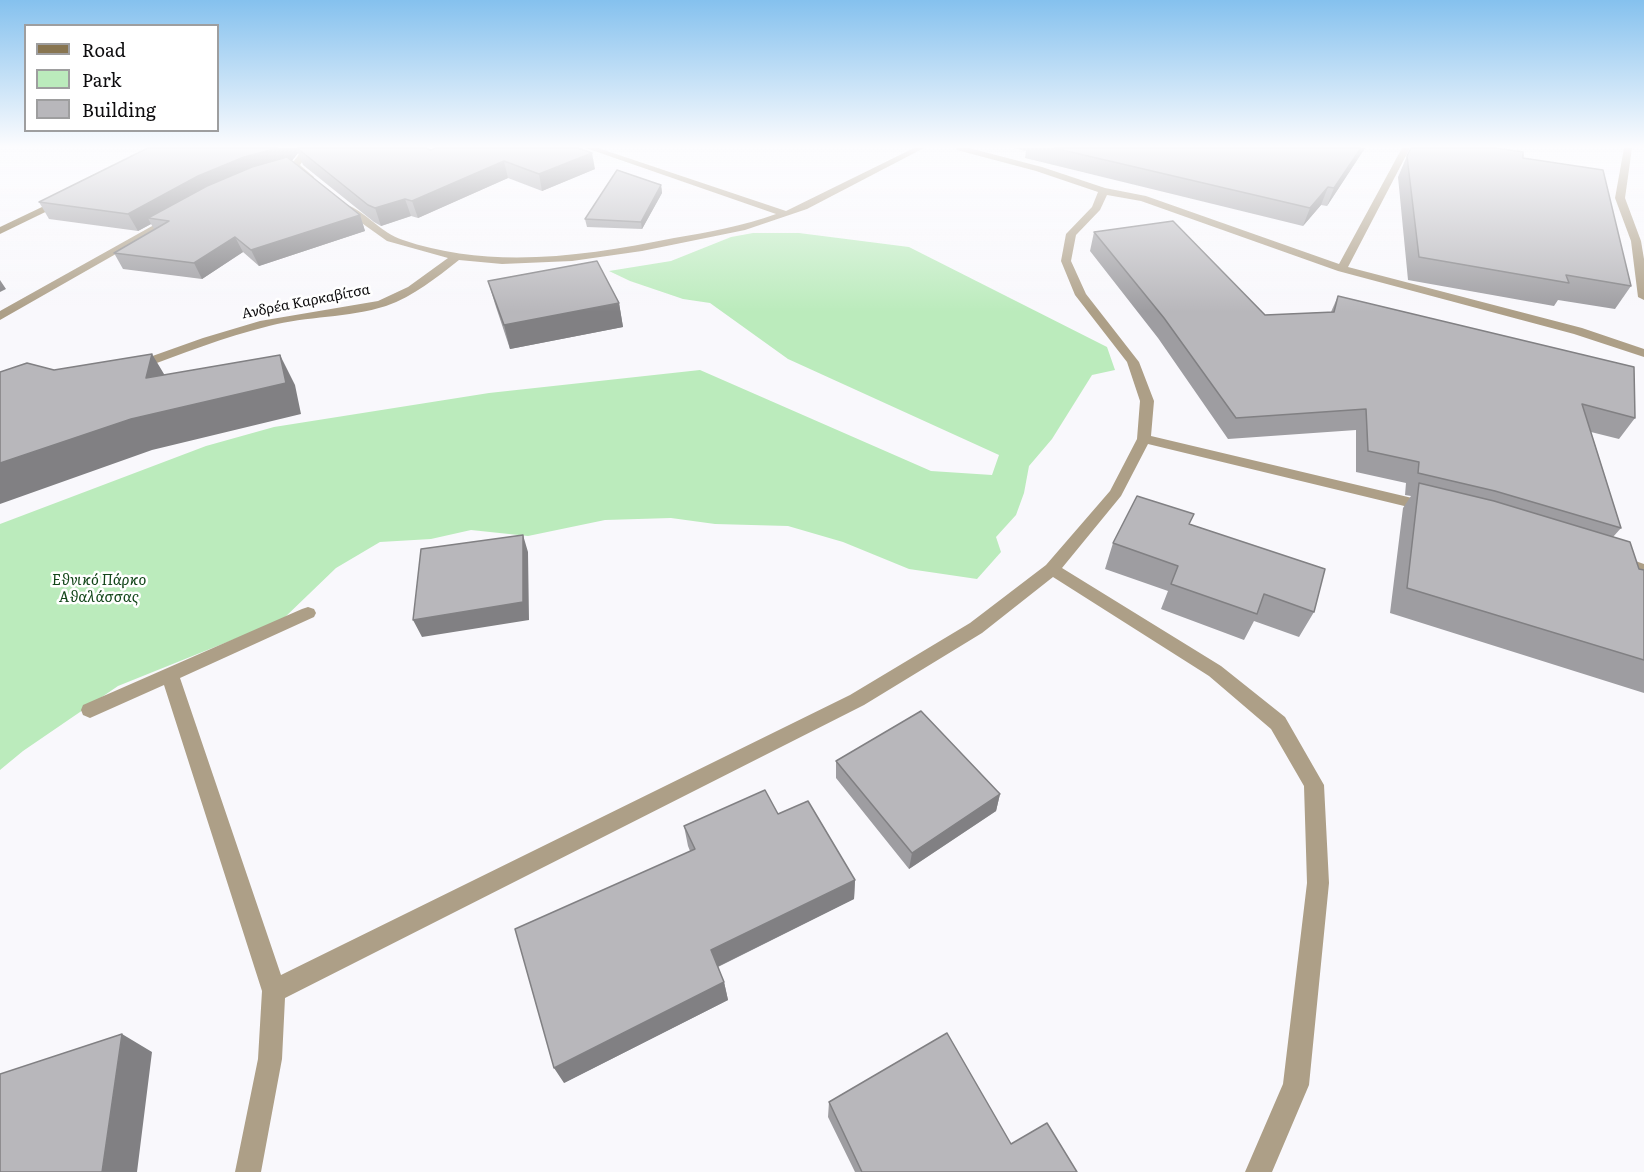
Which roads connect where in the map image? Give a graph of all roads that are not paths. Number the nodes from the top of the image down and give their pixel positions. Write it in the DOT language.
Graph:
graph roads {
  1 [pos="59,203"];
  2 [pos="340,203"];
  3 [pos="752,203"];
  4 [pos="809,203"];
  5 [pos="1099,203"];
  6 [pos="1156,203"];
  7 [pos="1377,203"];
  8 [pos="1622,203"];
  9 [pos="180,214"];
  10 [pos="786,214"];
  11 [pos="0,231"];
  12 [pos="1640,241"];
  13 [pos="456,257"];
  14 [pos="1342,269"];
  15 [pos="1644,297"];
  16 [pos="0,316"];
  17 [pos="1644,353"];
  18 [pos="120,372"];
  19 [pos="1143,439"];
  20 [pos="1448,512"];
  21 [pos="1605,557"];
  22 [pos="1052,569"];
  23 [pos="1644,570"];
  24 [pos="308,613"];
  25 [pos="170,675"];
  26 [pos="90,710"];
  27 [pos="274,991"];
  28 [pos="248,1172"];
  29 [pos="1258,1172"];
  1 -- 11 [label="main road"];
  2 -- 13 [label="street"];
  3 -- 10 [label="street"];
  4 -- 10 [label="street"];
  5 -- 19 [label="street"];
  6 -- 14 [label="street"];
  7 -- 14 [label="street"];
  8 -- 12 [label="street"];
  9 -- 16 [label="street"];
  10 -- 13 [label="street"];
  12 -- 15 [label="street"];
  13 -- 18 [label="street, Ανδρέα Καρκαβίτσα"];
  14 -- 17 [label="street"];
  19 -- 20 [label="street"];
  19 -- 22 [label="street"];
  21 -- 23 [label="street"];
  22 -- 27 [label="street"];
  22 -- 29 [label="street"];
  24 -- 25 [label="street"];
  25 -- 26 [label="street"];
  25 -- 27 [label="street"];
  27 -- 28 [label="street"];
}
